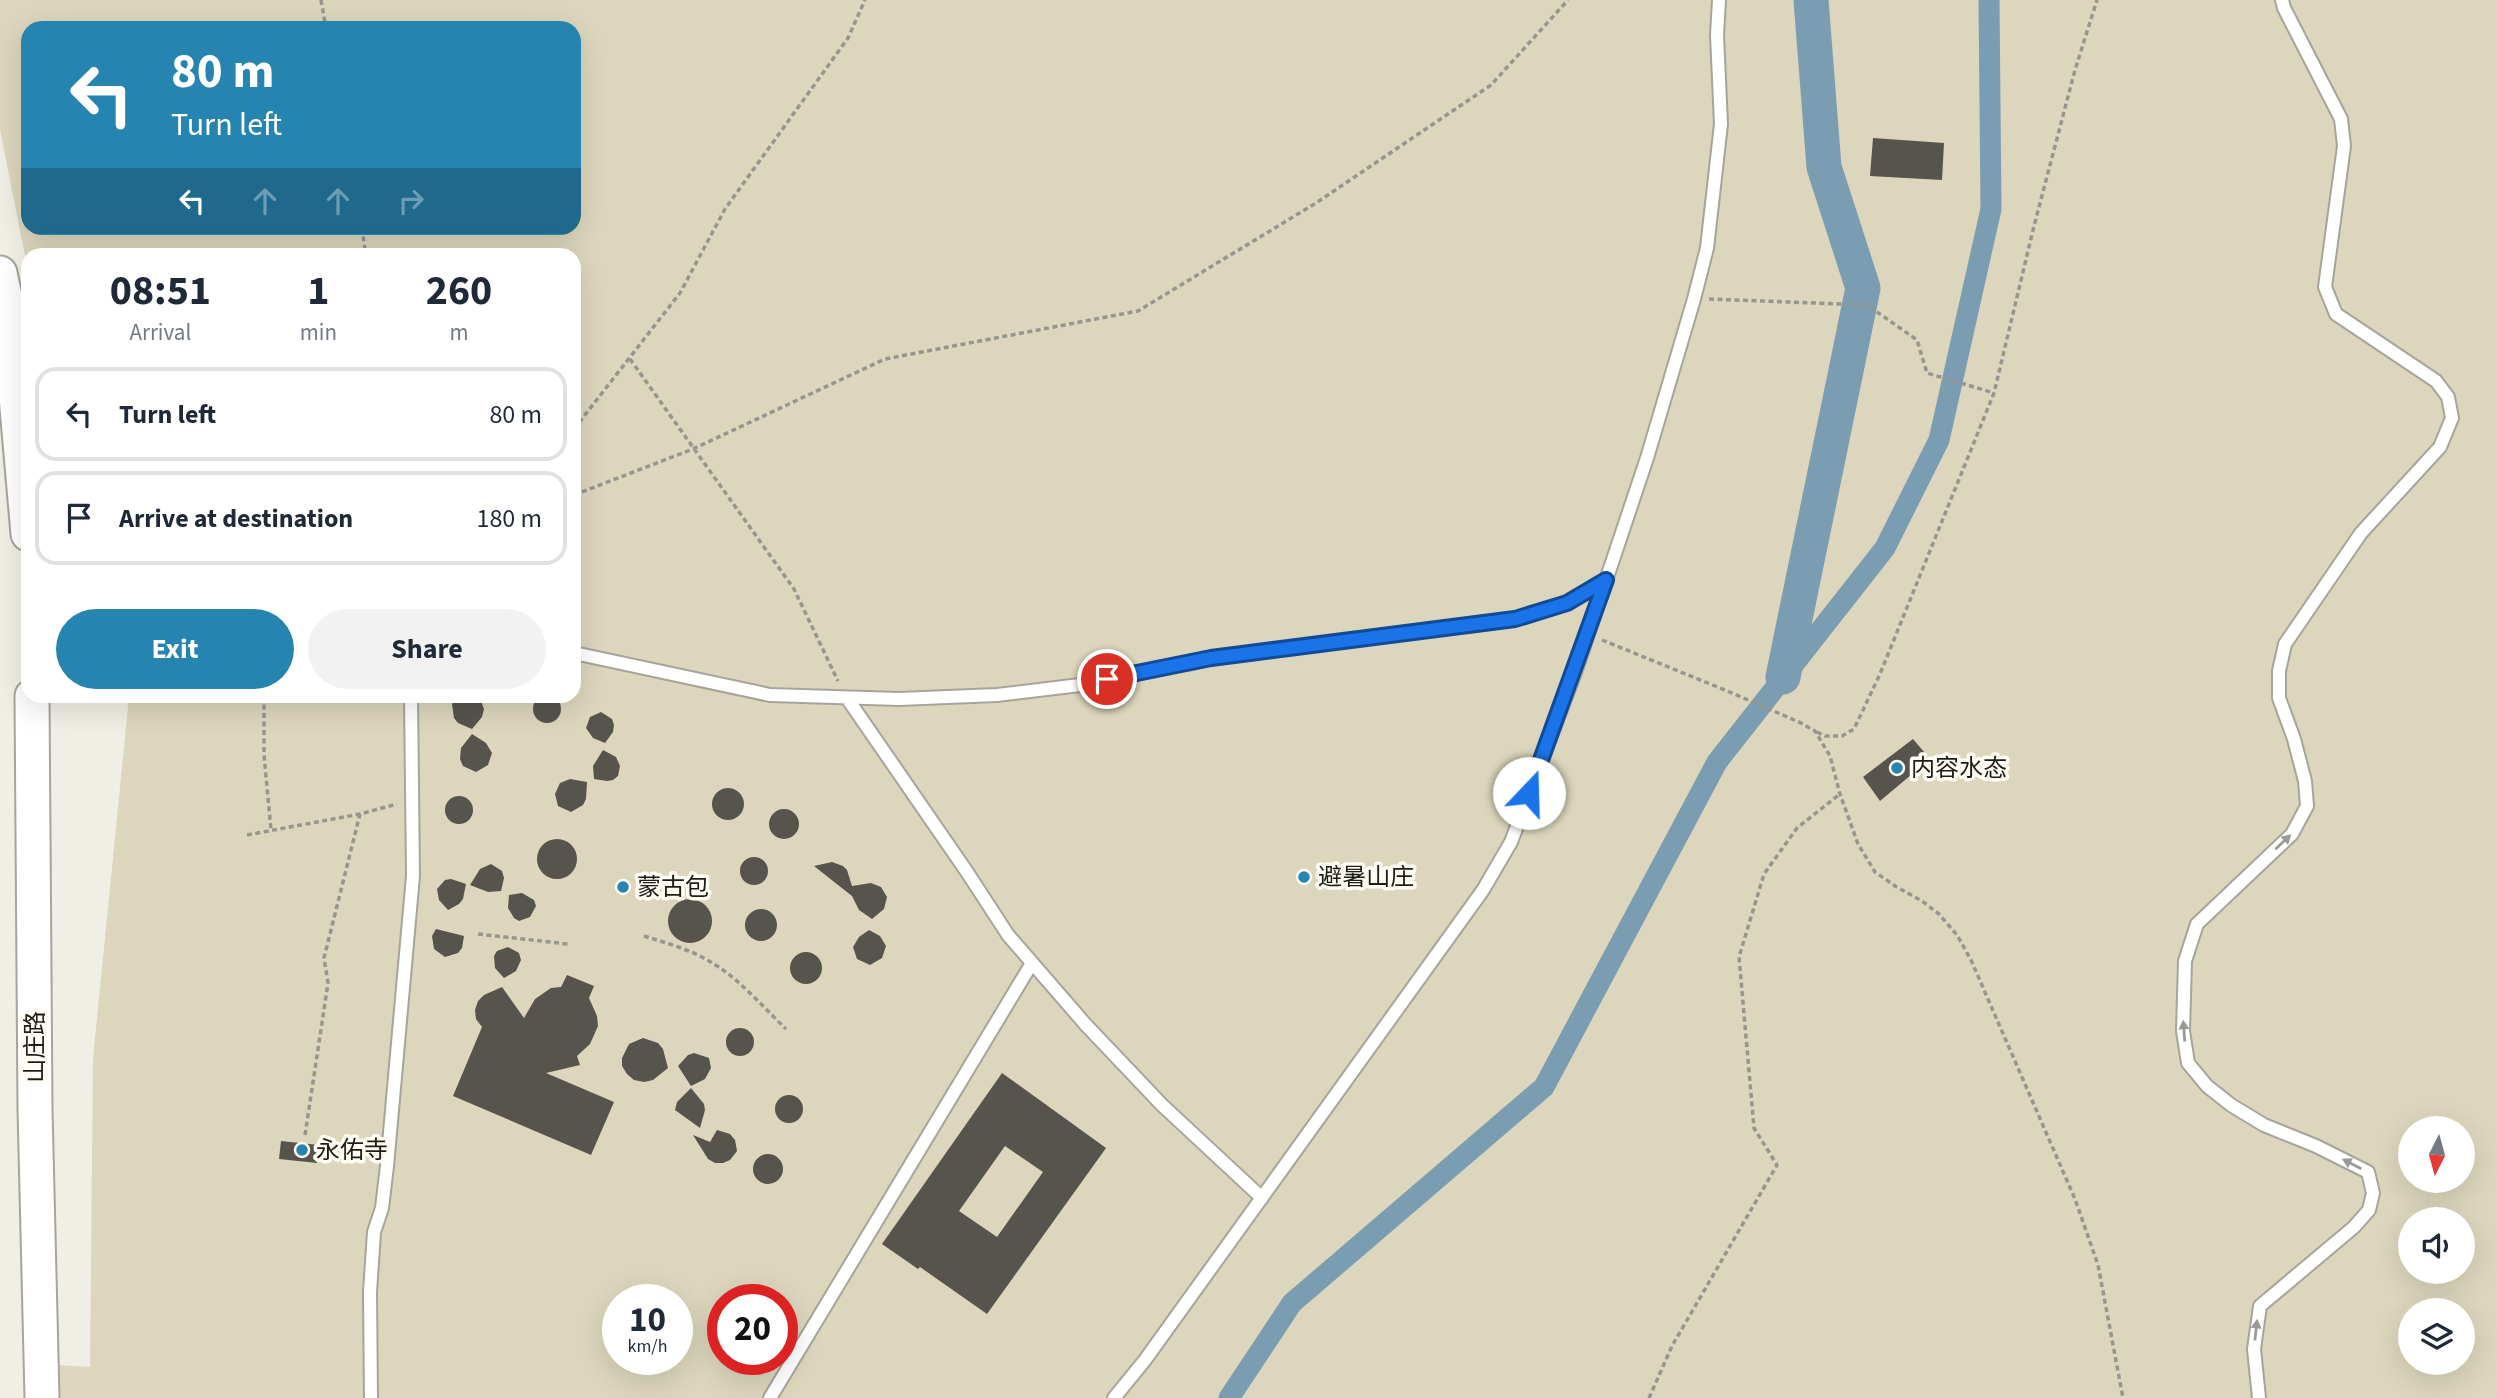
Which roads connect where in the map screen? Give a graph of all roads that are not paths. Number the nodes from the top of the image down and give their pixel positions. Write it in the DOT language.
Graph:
graph roads {
  1 [pos="1719,0"];
  2 [pos="2282,0"];
  3 [pos="0,273"];
  4 [pos="21,454"];
  5 [pos="1606,580"];
  6 [pos="581,654"];
  7 [pos="847,698"];
  8 [pos="33,703"];
  9 [pos="411,703"];
  10 [pos="1032,963"];
  11 [pos="1262,1198"];
  12 [pos="42,1398"];
  13 [pos="371,1398"];
  14 [pos="770,1398"];
  15 [pos="1114,1398"];
  16 [pos="2259,1398"];
  1 -- 5 [label="lane"];
  16 -- 2 [label="lane, one-way"];
  3 -- 4 [label="main road"];
  5 -- 7 [label="lane"];
  5 -- 11 [label="lane"];
  6 -- 7 [label="lane"];
  7 -- 10 [label="lane"];
  8 -- 12 [label="main road, 山庄路"];
  9 -- 13 [label="lane"];
  10 -- 11 [label="lane"];
  10 -- 14 [label="lane"];
  11 -- 15 [label="lane"];
}
